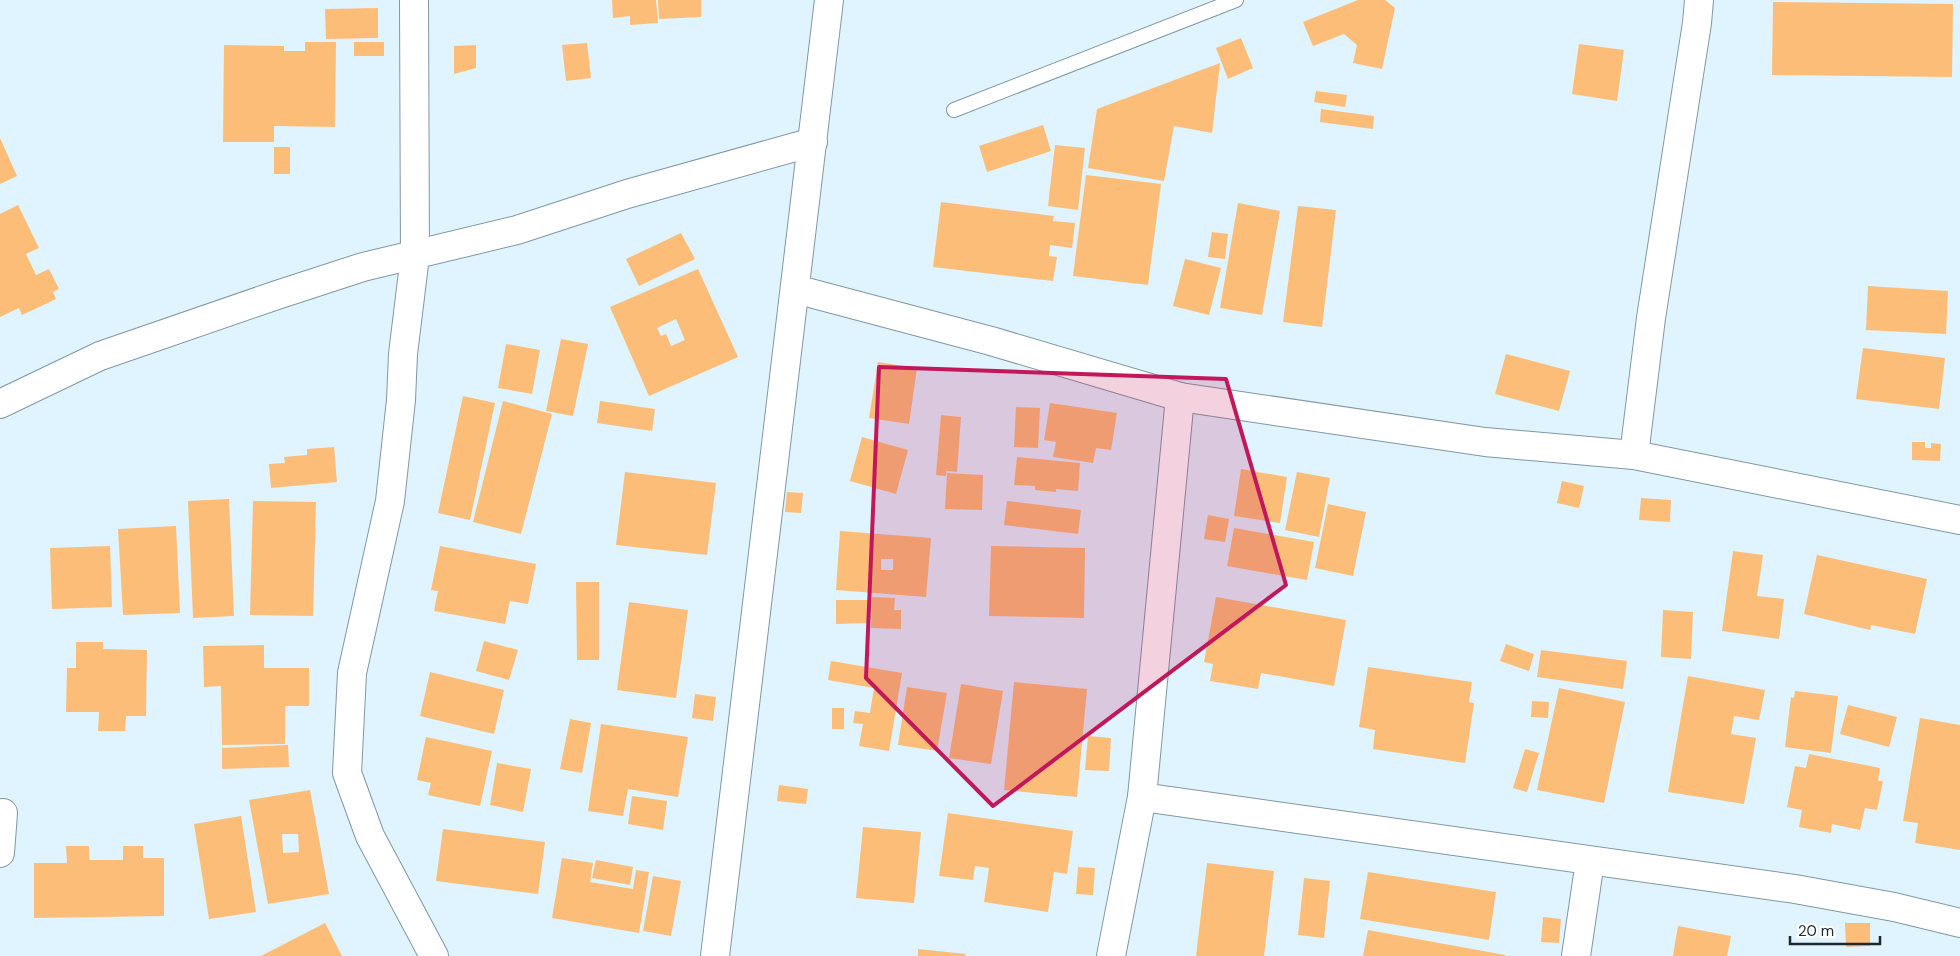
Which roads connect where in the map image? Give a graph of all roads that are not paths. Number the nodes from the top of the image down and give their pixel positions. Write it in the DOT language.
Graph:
graph roads {
  1 [pos="414,0"];
  2 [pos="829,0"];
  3 [pos="1236,0"];
  4 [pos="1699,0"];
  5 [pos="954,110"];
  6 [pos="813,142"];
  7 [pos="414,256"];
  8 [pos="795,289"];
  9 [pos="1180,397"];
  10 [pos="0,404"];
  11 [pos="1634,455"];
  12 [pos="1960,520"];
  13 [pos="1142,796"];
  14 [pos="4,813"];
  15 [pos="0,853"];
  16 [pos="1590,861"];
  17 [pos="1960,923"];
  18 [pos="434,956"];
  19 [pos="715,956"];
  20 [pos="1110,956"];
  21 [pos="1576,956"];
  1 -- 7 [label="street"];
  2 -- 6 [label="street"];
  3 -- 5 [label="lane"];
  4 -- 11 [label="street"];
  6 -- 7 [label="street"];
  6 -- 8 [label="street"];
  7 -- 10 [label="street"];
  7 -- 18 [label="street"];
  8 -- 9 [label="street"];
  8 -- 19 [label="street"];
  9 -- 11 [label="street"];
  9 -- 13 [label="street"];
  11 -- 12 [label="street"];
  13 -- 16 [label="street"];
  13 -- 20 [label="street"];
  14 -- 15 [label="street"];
  16 -- 17 [label="street"];
  16 -- 21 [label="street"];
}
